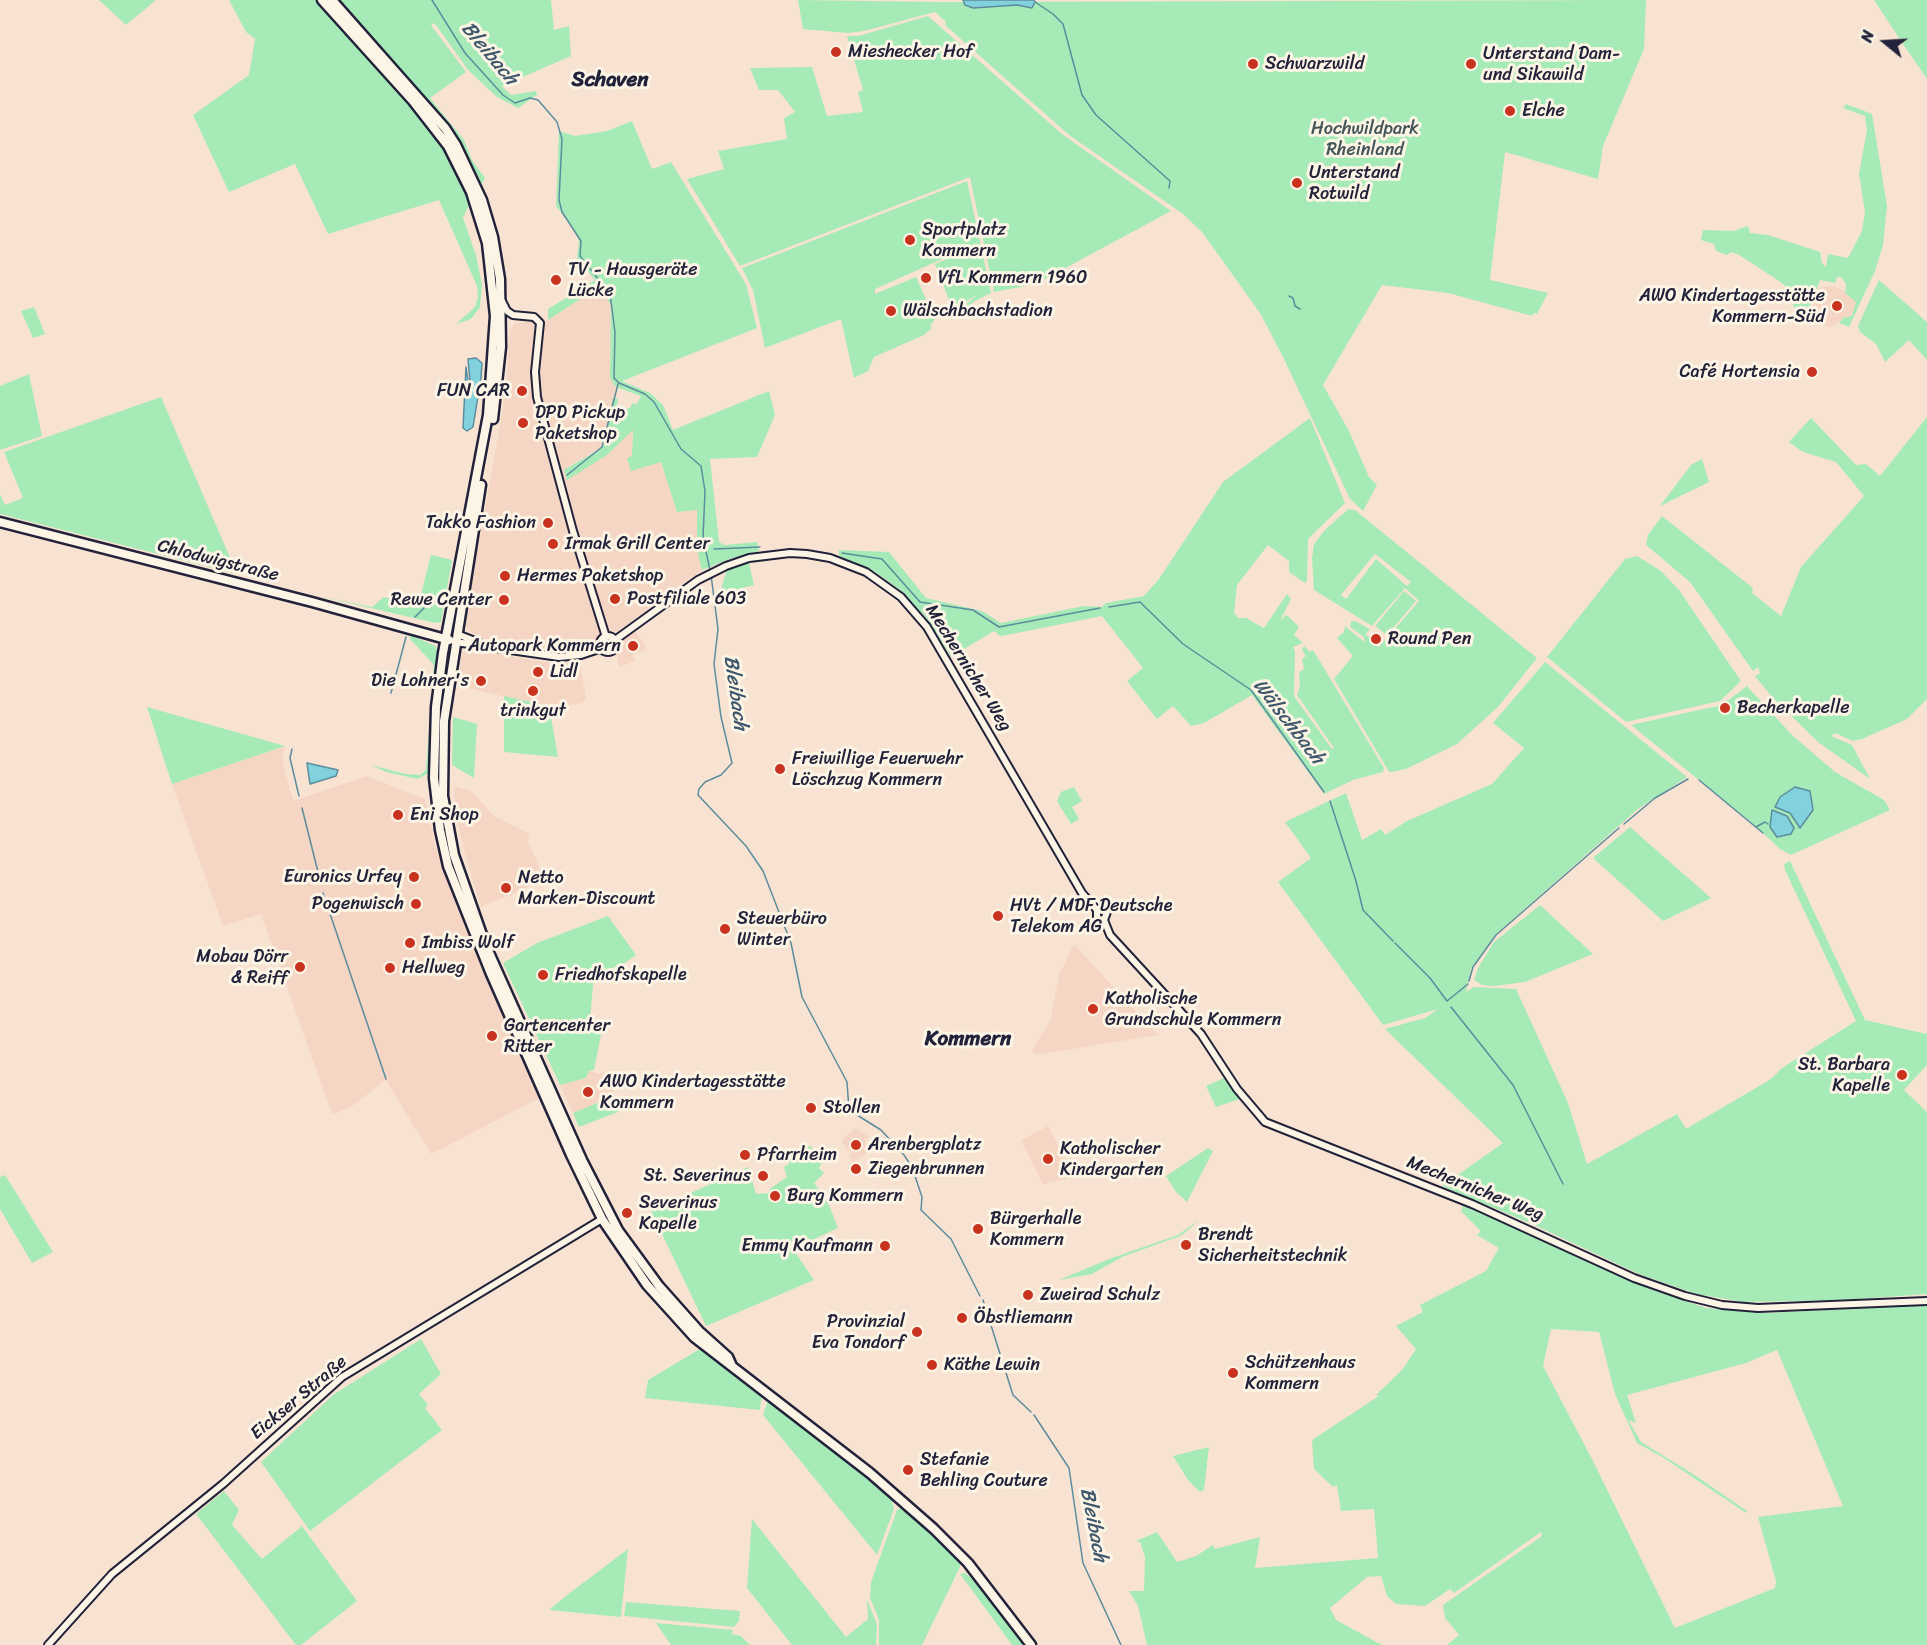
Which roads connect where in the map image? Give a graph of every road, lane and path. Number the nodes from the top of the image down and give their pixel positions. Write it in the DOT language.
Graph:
graph roads {
  1 [pos="322,0"];
  2 [pos="332,0"];
  3 [pos="501,299"];
  4 [pos="0,522"];
  5 [pos="428,634"];
  6 [pos="451,637"];
  7 [pos="606,637"];
  8 [pos="615,640"];
  9 [pos="602,648"];
  10 [pos="443,653"];
  11 [pos="602,1219"];
  12 [pos="1927,1301"];
  13 [pos="733,1366"];
  14 [pos="48,1645"];
  15 [pos="1031,1645"];
  1 -- 6 [label="main road"];
  2 -- 3 [label="main road"];
  3 -- 6 [label="main road"];
  3 -- 7 [label="street"];
  4 -- 5 [label="main road, Chlodwigstraße"];
  5 -- 6 [label="main road, Chlodwigstraße"];
  5 -- 10 [label="main road"];
  6 -- 9 [label="street"];
  6 -- 10 [label="main road"];
  6 -- 13 [label="main road"];
  7 -- 8 [label="street"];
  7 -- 9 [label="street"];
  8 -- 9 [label="street"];
  8 -- 12 [label="street, Mechernicher Weg"];
  10 -- 11 [label="main road"];
  11 -- 13 [label="main road"];
  11 -- 14 [label="street, Eickser Straße"];
  13 -- 15 [label="main road"];
}
